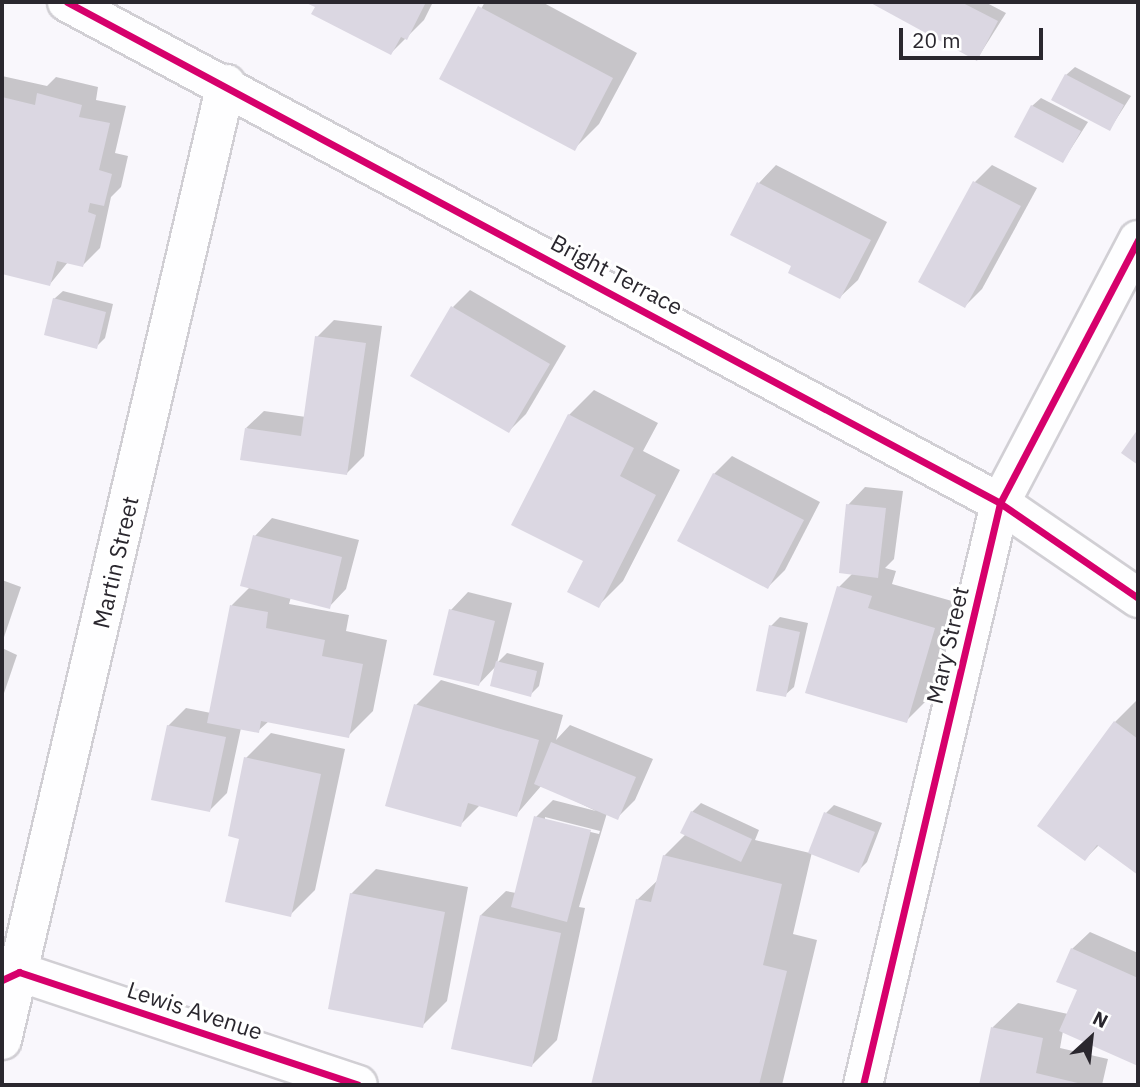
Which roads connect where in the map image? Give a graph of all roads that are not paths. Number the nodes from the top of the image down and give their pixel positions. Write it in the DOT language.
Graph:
graph roads {
  1 [pos="67,2"];
  2 [pos="226,84"];
  3 [pos="1138,240"];
  4 [pos="1000,503"];
  5 [pos="1138,598"];
  6 [pos="19,972"];
  7 [pos="2,1040"];
  8 [pos="358,1085"];
  9 [pos="863,1085"];
  1 -- 2 [label="street, Bright Terrace"];
  2 -- 4 [label="street, Bright Terrace"];
  2 -- 6 [label="street, Martin Street"];
  3 -- 4 [label="street, Mary Street"];
  4 -- 5 [label="street, Bright Terrace"];
  4 -- 9 [label="street, Mary Street"];
  6 -- 7 [label="street, Martin Street"];
  6 -- 8 [label="street, Lewis Avenue"];
}
